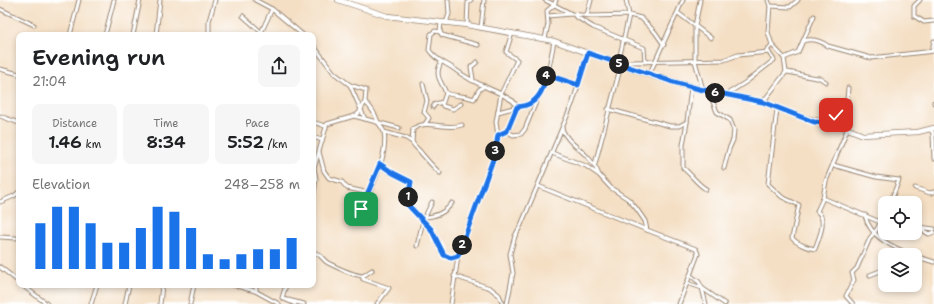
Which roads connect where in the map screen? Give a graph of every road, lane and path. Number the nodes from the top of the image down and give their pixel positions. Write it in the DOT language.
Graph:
graph roads {
  1 [pos="79,0"];
  2 [pos="114,0"];
  3 [pos="140,0"];
  4 [pos="160,0"];
  5 [pos="215,0"];
  6 [pos="255,0"];
  7 [pos="338,0"];
  8 [pos="448,0"];
  9 [pos="469,0"];
  10 [pos="484,0"];
  11 [pos="545,0"];
  12 [pos="556,0"];
  13 [pos="591,0"];
  14 [pos="626,0"];
  15 [pos="684,0"];
  16 [pos="700,0"];
  17 [pos="768,0"];
  18 [pos="798,0"];
  19 [pos="920,0"];
  20 [pos="346,2"];
  21 [pos="550,3"];
  22 [pos="554,5"];
  23 [pos="770,6"];
  24 [pos="0,9"];
  25 [pos="272,9"];
  26 [pos="547,11"];
  27 [pos="678,13"];
  28 [pos="571,14"];
  29 [pos="587,15"];
  30 [pos="629,15"];
  31 [pos="243,16"];
  32 [pos="548,16"];
  33 [pos="814,16"];
  34 [pos="934,20"];
  35 [pos="443,22"];
  36 [pos="34,25"];
  37 [pos="467,25"];
  38 [pos="695,26"];
  39 [pos="481,28"];
  40 [pos="71,32"];
  41 [pos="106,32"];
  42 [pos="134,32"];
  43 [pos="156,32"];
  44 [pos="209,32"];
  45 [pos="260,32"];
  46 [pos="261,32"];
  47 [pos="299,32"];
  48 [pos="440,32"];
  49 [pos="512,33"];
  50 [pos="711,38"];
  51 [pos="545,39"];
  52 [pos="625,39"];
  53 [pos="554,41"];
  54 [pos="803,41"];
  55 [pos="934,41"];
  56 [pos="478,44"];
  57 [pos="664,44"];
  58 [pos="772,45"];
  59 [pos="316,49"];
  60 [pos="933,51"];
  61 [pos="769,52"];
  62 [pos="588,53"];
  63 [pos="784,58"];
  64 [pos="695,61"];
  65 [pos="441,62"];
  66 [pos="477,62"];
  67 [pos="645,62"];
  68 [pos="655,62"];
  69 [pos="620,64"];
  70 [pos="0,69"];
  71 [pos="786,72"];
  72 [pos="16,73"];
  73 [pos="547,75"];
  74 [pos="649,75"];
  75 [pos="471,80"];
  76 [pos="826,82"];
  77 [pos="423,84"];
  78 [pos="350,85"];
  79 [pos="578,85"];
  80 [pos="484,86"];
  81 [pos="691,87"];
  82 [pos="848,88"];
  83 [pos="703,90"];
  84 [pos="709,92"];
  85 [pos="446,93"];
  86 [pos="501,94"];
  87 [pos="725,95"];
  88 [pos="536,100"];
  89 [pos="365,102"];
  90 [pos="763,102"];
  91 [pos="442,103"];
  92 [pos="461,104"];
  93 [pos="526,106"];
  94 [pos="433,107"];
  95 [pos="517,107"];
  96 [pos="777,108"];
  97 [pos="608,109"];
  98 [pos="360,110"];
  99 [pos="497,112"];
  100 [pos="354,116"];
  101 [pos="530,116"];
  102 [pos="0,117"];
  103 [pos="365,119"];
  104 [pos="16,122"];
  105 [pos="687,122"];
  106 [pos="316,123"];
  107 [pos="378,123"];
  108 [pos="831,123"];
  109 [pos="425,124"];
  110 [pos="462,125"];
  111 [pos="325,126"];
  112 [pos="381,127"];
  113 [pos="933,127"];
  114 [pos="399,128"];
  115 [pos="562,129"];
  116 [pos="847,130"];
  117 [pos="507,131"];
  118 [pos="384,132"];
  119 [pos="390,133"];
  120 [pos="498,135"];
  121 [pos="316,138"];
  122 [pos="322,140"];
  123 [pos="412,142"];
  124 [pos="319,152"];
  125 [pos="316,153"];
  126 [pos="552,153"];
  127 [pos="934,159"];
  128 [pos="316,162"];
  129 [pos="380,164"];
  130 [pos="595,164"];
  131 [pos="833,165"];
  132 [pos="724,168"];
  133 [pos="440,173"];
  134 [pos="599,175"];
  135 [pos="538,186"];
  136 [pos="916,188"];
  137 [pos="706,189"];
  138 [pos="934,192"];
  139 [pos="369,193"];
  140 [pos="16,194"];
  141 [pos="893,196"];
  142 [pos="823,198"];
  143 [pos="0,202"];
  144 [pos="432,202"];
  145 [pos="452,203"];
  146 [pos="864,215"];
  147 [pos="424,220"];
  148 [pos="353,221"];
  149 [pos="878,221"];
  150 [pos="878,226"];
  151 [pos="922,226"];
  152 [pos="922,229"];
  153 [pos="647,230"];
  154 [pos="934,231"];
  155 [pos="874,233"];
  156 [pos="0,237"];
  157 [pos="16,238"];
  158 [pos="417,246"];
  159 [pos="897,248"];
  160 [pos="316,253"];
  161 [pos="458,256"];
  162 [pos="922,258"];
  163 [pos="934,262"];
  164 [pos="0,267"];
  165 [pos="372,270"];
  166 [pos="878,271"];
  167 [pos="690,275"];
  168 [pos="870,275"];
  169 [pos="454,276"];
  170 [pos="363,279"];
  171 [pos="16,280"];
  172 [pos="687,283"];
  173 [pos="26,288"];
  174 [pos="96,288"];
  175 [pos="128,288"];
  176 [pos="162,288"];
  177 [pos="193,288"];
  178 [pos="243,288"];
  179 [pos="256,288"];
  180 [pos="285,288"];
  181 [pos="702,288"];
  182 [pos="256,292"];
  183 [pos="282,298"];
  184 [pos="286,300"];
  185 [pos="501,303"];
  186 [pos="47,304"];
  187 [pos="91,304"];
  188 [pos="125,304"];
  189 [pos="160,304"];
  190 [pos="190,304"];
  191 [pos="279,304"];
  192 [pos="295,304"];
  193 [pos="304,304"];
  194 [pos="377,304"];
  195 [pos="451,304"];
  196 [pos="507,304"];
  197 [pos="678,304"];
  198 [pos="706,304"];
  199 [pos="725,304"];
  200 [pos="853,304"];
  1 -- 40 [label="street"];
  2 -- 41 [label="street"];
  3 -- 42 [label="street"];
  4 -- 43 [label="street"];
  5 -- 44 [label="street"];
  6 -- 25 [label="street"];
  7 -- 20 [label="street"];
  8 -- 35 [label="street"];
  9 -- 37 [label="street"];
  10 -- 39 [label="street"];
  11 -- 21 [label="street"];
  12 -- 22 [label="street"];
  13 -- 29 [label="street"];
  14 -- 30 [label="street"];
  15 -- 27 [label="street"];
  16 -- 38 [label="street"];
  17 -- 23 [label="street"];
  18 -- 23 [label="street"];
  19 -- 34 [label="street"];
  20 -- 35 [label="street"];
  21 -- 22 [label="street"];
  21 -- 26 [label="street"];
  22 -- 26 [label="street"];
  22 -- 28 [label="street"];
  23 -- 58 [label="street"];
  24 -- 36 [label="street"];
  25 -- 46 [label="street"];
  25 -- 47 [label="street"];
  26 -- 32 [label="street"];
  27 -- 38 [label="street"];
  27 -- 57 [label="street"];
  28 -- 29 [label="street"];
  28 -- 32 [label="street"];
  28 -- 52 [label="street"];
  29 -- 30 [label="street"];
  30 -- 52 [label="street"];
  30 -- 57 [label="street"];
  31 -- 45 [label="street"];
  32 -- 51 [label="street"];
  33 -- 54 [label="street"];
  35 -- 37 [label="street"];
  35 -- 48 [label="street"];
  37 -- 39 [label="street"];
  38 -- 50 [label="street"];
  38 -- 64 [label="street"];
  39 -- 49 [label="street"];
  48 -- 56 [label="street"];
  48 -- 65 [label="street"];
  49 -- 51 [label="street"];
  49 -- 86 [label="street"];
  51 -- 53 [label="street"];
  52 -- 67 [label="street"];
  52 -- 69 [label="street"];
  53 -- 62 [label="street"];
  53 -- 73 [label="street"];
  54 -- 60 [label="street"];
  54 -- 63 [label="street"];
  55 -- 60 [label="street"];
  57 -- 68 [label="street"];
  58 -- 61 [label="street"];
  58 -- 63 [label="street"];
  59 -- 78 [label="street"];
  61 -- 64 [label="street"];
  61 -- 87 [label="street"];
  62 -- 69 [label="street"];
  62 -- 79 [label="street"];
  63 -- 71 [label="street"];
  64 -- 68 [label="street"];
  64 -- 83 [label="street"];
  65 -- 75 [label="street"];
  65 -- 85 [label="street"];
  66 -- 75 [label="street"];
  67 -- 68 [label="street"];
  67 -- 69 [label="street"];
  68 -- 74 [label="street"];
  69 -- 74 [label="street"];
  69 -- 97 [label="street"];
  70 -- 72 [label="street"];
  71 -- 76 [label="street"];
  71 -- 90 [label="street"];
  73 -- 79 [label="street"];
  73 -- 88 [label="street"];
  74 -- 81 [label="street"];
  75 -- 80 [label="street"];
  77 -- 109 [label="street"];
  78 -- 89 [label="street"];
  78 -- 98 [label="street"];
  79 -- 115 [label="street"];
  80 -- 85 [label="street"];
  80 -- 86 [label="street"];
  81 -- 83 [label="street"];
  81 -- 105 [label="street"];
  82 -- 108 [label="street"];
  83 -- 84 [label="street"];
  84 -- 87 [label="street"];
  84 -- 132 [label="street"];
  85 -- 91 [label="street"];
  86 -- 95 [label="street"];
  86 -- 99 [label="street"];
  87 -- 90 [label="street"];
  88 -- 93 [label="street"];
  88 -- 101 [label="street"];
  89 -- 98 [label="street"];
  89 -- 107 [label="street"];
  90 -- 96 [label="street"];
  91 -- 92 [label="street"];
  91 -- 94 [label="street"];
  93 -- 95 [label="street"];
  93 -- 101 [label="street"];
  95 -- 99 [label="street"];
  95 -- 117 [label="street"];
  96 -- 108 [label="street"];
  96 -- 142 [label="street"];
  97 -- 105 [label="street"];
  97 -- 130 [label="street"];
  98 -- 100 [label="street"];
  98 -- 103 [label="street"];
  99 -- 120 [label="street"];
  100 -- 103 [label="street"];
  100 -- 111 [label="street"];
  101 -- 117 [label="street"];
  102 -- 104 [label="street"];
  103 -- 107 [label="street"];
  105 -- 137 [label="street"];
  106 -- 111 [label="street"];
  107 -- 112 [label="street"];
  107 -- 114 [label="street"];
  108 -- 116 [label="street"];
  109 -- 110 [label="street"];
  109 -- 123 [label="street"];
  111 -- 122 [label="street"];
  112 -- 118 [label="street"];
  112 -- 119 [label="street"];
  113 -- 116 [label="street"];
  113 -- 127 [label="street"];
  115 -- 126 [label="street"];
  115 -- 130 [label="street"];
  116 -- 131 [label="street"];
  117 -- 120 [label="street"];
  118 -- 119 [label="street"];
  118 -- 129 [label="street"];
  119 -- 123 [label="street"];
  120 -- 161 [label="street"];
  121 -- 122 [label="street"];
  122 -- 124 [label="street"];
  123 -- 133 [label="street"];
  124 -- 125 [label="street"];
  124 -- 128 [label="street"];
  124 -- 139 [label="street"];
  126 -- 134 [label="street"];
  126 -- 135 [label="street"];
  129 -- 139 [label="street"];
  129 -- 147 [label="street"];
  130 -- 134 [label="street"];
  131 -- 141 [label="street"];
  131 -- 142 [label="street"];
  134 -- 153 [label="street"];
  135 -- 153 [label="street"];
  135 -- 196 [label="street"];
  136 -- 138 [label="street"];
  139 -- 148 [label="street"];
  140 -- 143 [label="street"];
  142 -- 146 [label="street"];
  144 -- 147 [label="street"];
  145 -- 147 [label="street"];
  146 -- 149 [label="street"];
  146 -- 155 [label="street"];
  147 -- 158 [label="street"];
  147 -- 161 [label="street"];
  150 -- 155 [label="street"];
  151 -- 154 [label="street"];
  152 -- 154 [label="street"];
  153 -- 167 [label="street"];
  155 -- 159 [label="street"];
  155 -- 200 [label="street"];
  156 -- 157 [label="street"];
  160 -- 165 [label="street"];
  161 -- 169 [label="street"];
  162 -- 163 [label="street"];
  164 -- 171 [label="street"];
  166 -- 168 [label="street"];
  167 -- 172 [label="street"];
  167 -- 181 [label="street"];
  169 -- 185 [label="street"];
  169 -- 195 [label="street"];
  170 -- 194 [label="street"];
  172 -- 181 [label="street"];
  172 -- 197 [label="street"];
  173 -- 186 [label="street"];
  174 -- 187 [label="street"];
  175 -- 188 [label="street"];
  176 -- 189 [label="street"];
  177 -- 190 [label="street"];
  178 -- 182 [label="street"];
  179 -- 182 [label="street"];
  180 -- 183 [label="street"];
  181 -- 198 [label="street"];
  181 -- 199 [label="street"];
  182 -- 191 [label="street"];
  183 -- 184 [label="street"];
  183 -- 191 [label="street"];
  184 -- 192 [label="street"];
  184 -- 193 [label="street"];
}
